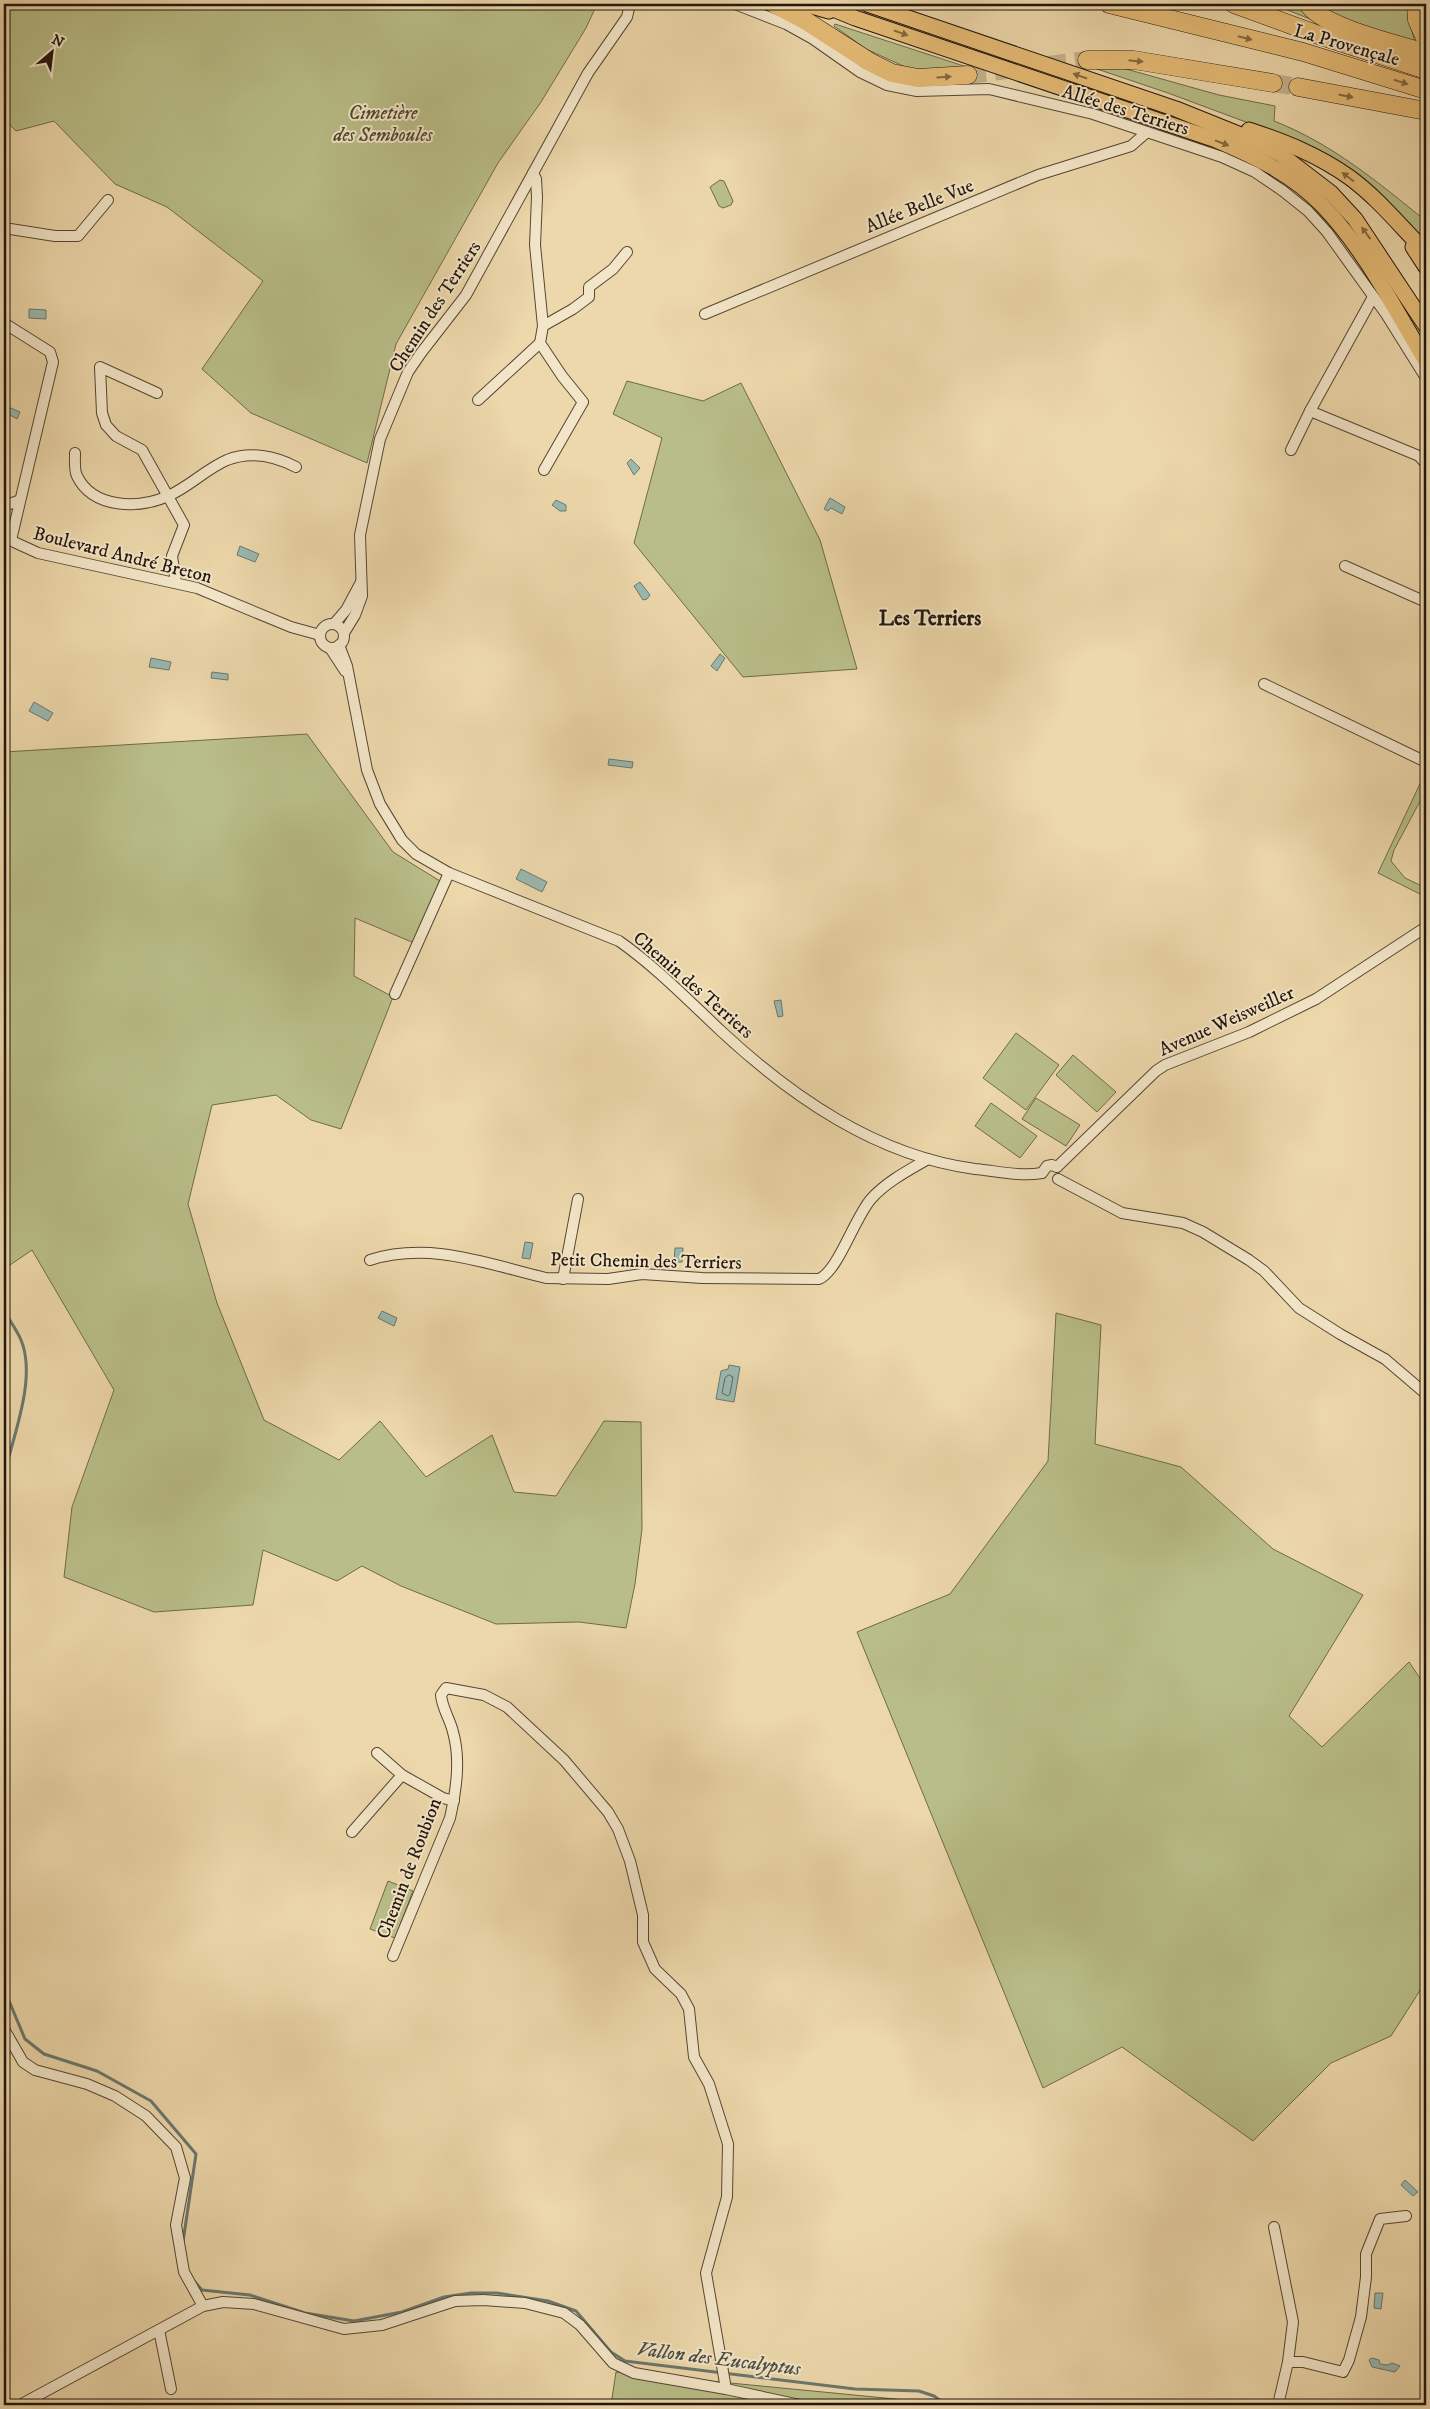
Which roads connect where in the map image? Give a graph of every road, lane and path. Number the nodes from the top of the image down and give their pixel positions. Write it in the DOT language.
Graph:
graph roads {
  1 [pos="630,4"];
  2 [pos="735,4"];
  3 [pos="774,4"];
  4 [pos="805,4"];
  5 [pos="821,4"];
  6 [pos="867,4"];
  7 [pos="1109,4"];
  8 [pos="1234,4"];
  9 [pos="1308,4"];
  10 [pos="1416,4"];
  11 [pos="855,18"];
  12 [pos="1426,40"];
  13 [pos="1426,53"];
  14 [pos="1087,60"];
  15 [pos="1426,70"];
  16 [pos="968,75"];
  17 [pos="1272,83"];
  18 [pos="1298,87"];
  19 [pos="1426,90"];
  20 [pos="1176,109"];
  21 [pos="1426,111"];
  22 [pos="1146,132"];
  23 [pos="533,173"];
  24 [pos="108,200"];
  25 [pos="1397,222"];
  26 [pos="4,228"];
  27 [pos="627,252"];
  28 [pos="1426,252"];
  29 [pos="1426,267"];
  30 [pos="1393,274"];
  31 [pos="1380,295"];
  32 [pos="705,314"];
  33 [pos="1426,316"];
  34 [pos="4,323"];
  35 [pos="543,326"];
  36 [pos="1426,326"];
  37 [pos="540,343"];
  38 [pos="1426,344"];
  39 [pos="1426,361"];
  40 [pos="1426,378"];
  41 [pos="157,393"];
  42 [pos="478,400"];
  43 [pos="1310,411"];
  44 [pos="1291,450"];
  45 [pos="75,453"];
  46 [pos="1426,464"];
  47 [pos="296,467"];
  48 [pos="544,470"];
  49 [pos="168,496"];
  50 [pos="18,501"];
  51 [pos="4,506"];
  52 [pos="7,536"];
  53 [pos="1345,566"];
  54 [pos="362,581"];
  55 [pos="176,583"];
  56 [pos="1426,602"];
  57 [pos="334,624"];
  58 [pos="344,633"];
  59 [pos="320,636"];
  60 [pos="335,646"];
  61 [pos="1264,684"];
  62 [pos="1426,762"];
  63 [pos="449,874"];
  64 [pos="1426,927"];
  65 [pos="395,994"];
  66 [pos="928,1159"];
  67 [pos="1057,1167"];
  68 [pos="1042,1173"];
  69 [pos="1058,1179"];
  70 [pos="578,1199"];
  71 [pos="370,1260"];
  72 [pos="563,1279"];
  73 [pos="1426,1394"];
  74 [pos="1426,1576"];
  75 [pos="1426,1580"];
  76 [pos="377,1753"];
  77 [pos="402,1775"];
  78 [pos="454,1801"];
  79 [pos="352,1832"];
  80 [pos="393,1956"];
  81 [pos="4,2029"];
  82 [pos="1406,2216"];
  83 [pos="1274,2227"];
  84 [pos="203,2306"];
  85 [pos="159,2330"];
  86 [pos="1288,2362"];
  87 [pos="725,2384"];
  88 [pos="171,2389"];
  89 [pos="20,2405"];
  90 [pos="800,2405"];
  91 [pos="1278,2405"];
  1 -- 23 [label="street, Chemin des Terriers"];
  2 -- 22 [label="street, Allée des Terriers"];
  3 -- 16 [label="highway, one-way"];
  4 -- 11 [label="main road"];
  5 -- 11 [label="main road"];
  20 -- 6 [label="main road, one-way"];
  7 -- 19 [label="highway, La Provençale, one-way"];
  8 -- 15 [label="highway, La Provençale"];
  9 -- 13 [label="highway"];
  10 -- 12 [label="highway"];
  11 -- 31 [label="main road, one-way"];
  14 -- 17 [label="highway, one-way"];
  18 -- 21 [label="highway, one-way"];
  25 -- 20 [label="main road, one-way"];
  30 -- 20 [label="main road, one-way"];
  22 -- 31 [label="street, Allée des Terriers"];
  22 -- 32 [label="street, Allée Belle Vue"];
  23 -- 35 [label="street"];
  23 -- 54 [label="street, Chemin des Terriers"];
  24 -- 26 [label="street"];
  25 -- 28 [label="main road"];
  25 -- 29 [label="main road"];
  27 -- 35 [label="street"];
  30 -- 33 [label="main road"];
  30 -- 36 [label="main road"];
  31 -- 38 [label="main road"];
  31 -- 39 [label="main road"];
  31 -- 40 [label="street, Allée des Terriers"];
  31 -- 43 [label="street"];
  34 -- 50 [label="street"];
  35 -- 37 [label="street"];
  37 -- 42 [label="street"];
  37 -- 48 [label="street"];
  41 -- 49 [label="street"];
  43 -- 44 [label="street"];
  43 -- 46 [label="street"];
  45 -- 49 [label="street"];
  47 -- 49 [label="street"];
  49 -- 55 [label="street"];
  50 -- 51 [label="street"];
  50 -- 52 [label="street"];
  52 -- 55 [label="street, Boulevard André Breton"];
  53 -- 56 [label="street"];
  54 -- 57 [label="street"];
  54 -- 58 [label="street, Chemin des Terriers"];
  55 -- 59 [label="street, Boulevard André Breton"];
  57 -- 58 [label="street"];
  57 -- 59 [label="street"];
  58 -- 60 [label="street"];
  59 -- 60 [label="street"];
  60 -- 63 [label="street, Chemin des Terriers"];
  61 -- 62 [label="street"];
  63 -- 65 [label="street"];
  63 -- 66 [label="street, Chemin des Terriers"];
  64 -- 67 [label="street, Avenue Weisweiller"];
  66 -- 68 [label="street, Chemin des Terriers"];
  66 -- 72 [label="street, Petit Chemin des Terriers"];
  67 -- 68 [label="street"];
  67 -- 69 [label="street"];
  68 -- 69 [label="street"];
  69 -- 73 [label="street"];
  70 -- 72 [label="street"];
  71 -- 72 [label="street, Petit Chemin des Terriers"];
  74 -- 75 [label="street"];
  76 -- 77 [label="street"];
  77 -- 78 [label="street"];
  77 -- 79 [label="street"];
  78 -- 80 [label="street, Chemin de Roubion"];
  78 -- 87 [label="street, Chemin de Roubion"];
  81 -- 84 [label="street"];
  82 -- 86 [label="street"];
  83 -- 86 [label="street"];
  84 -- 85 [label="street"];
  84 -- 87 [label="street"];
  85 -- 88 [label="street"];
  85 -- 89 [label="street"];
  86 -- 91 [label="street"];
  87 -- 90 [label="street"];
}
